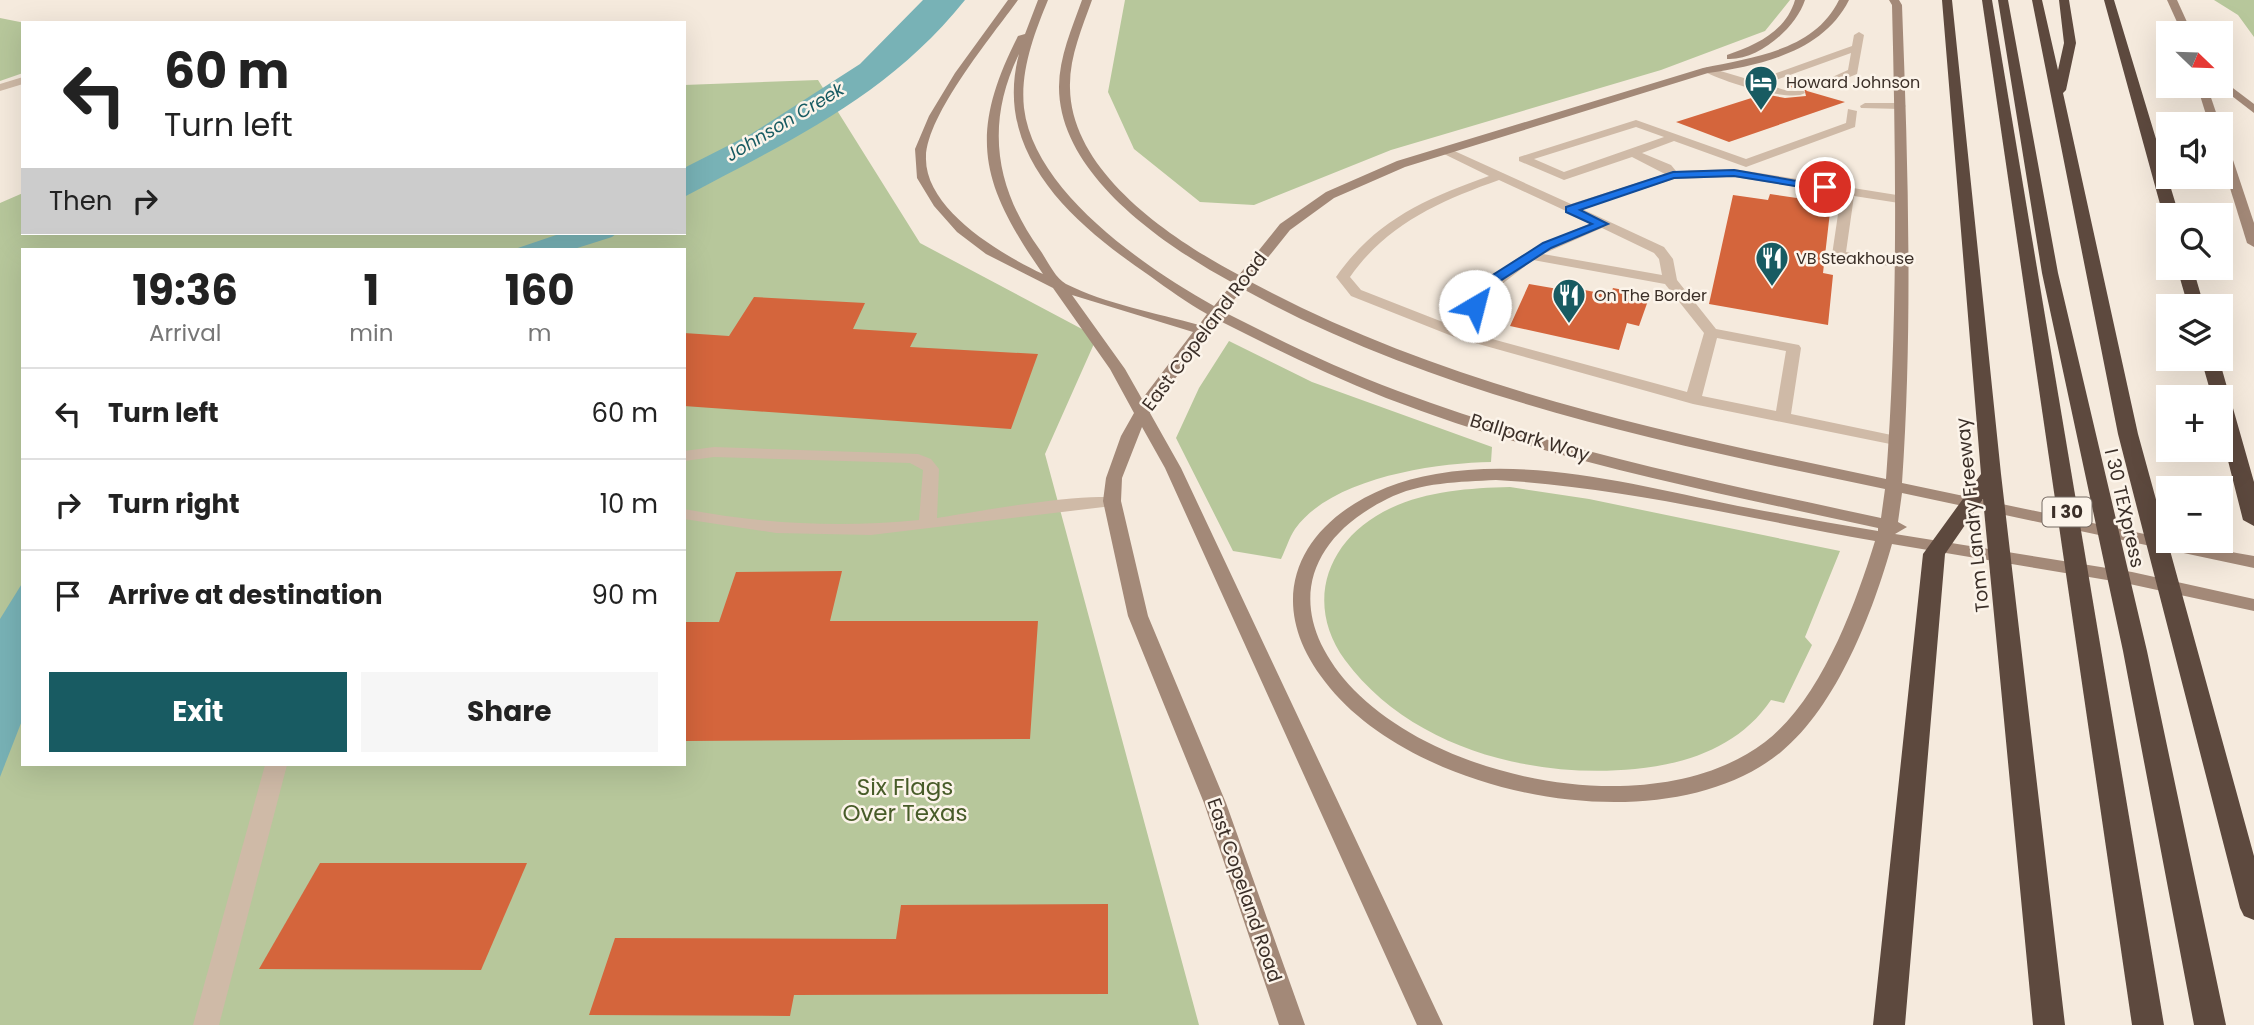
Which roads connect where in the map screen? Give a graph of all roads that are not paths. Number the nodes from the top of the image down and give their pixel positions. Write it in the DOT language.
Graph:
graph roads {
  1 [pos="1013,0"];
  2 [pos="1042,0"];
  3 [pos="1087,0"];
  4 [pos="1800,0"];
  5 [pos="1844,0"];
  6 [pos="1894,0"];
  7 [pos="1947,0"];
  8 [pos="1987,0"];
  9 [pos="2003,0"];
  10 [pos="2037,0"];
  11 [pos="2064,0"];
  12 [pos="2109,0"];
  13 [pos="2172,0"];
  14 [pos="2182,21"];
  15 [pos="1034,23"];
  16 [pos="1859,35"];
  17 [pos="1856,48"];
  18 [pos="1707,70"];
  19 [pos="21,81"];
  20 [pos="1753,85"];
  21 [pos="0,88"];
  22 [pos="1812,88"];
  23 [pos="2233,92"];
  24 [pos="1800,93"];
  25 [pos="2058,99"];
  26 [pos="1865,106"];
  27 [pos="1901,106"];
  28 [pos="2254,110"];
  29 [pos="1852,111"];
  30 [pos="1674,137"];
  31 [pos="1446,151"];
  32 [pos="1632,153"];
  33 [pos="1673,175"];
  34 [pos="1499,176"];
  35 [pos="2233,179"];
  36 [pos="1848,191"];
  37 [pos="1899,199"];
  38 [pos="2168,203"];
  39 [pos="1570,209"];
  40 [pos="1602,224"];
  41 [pos="2254,243"];
  42 [pos="1531,256"];
  43 [pos="1900,265"];
  44 [pos="1670,281"];
  45 [pos="1202,330"];
  46 [pos="1712,333"];
  47 [pos="1462,335"];
  48 [pos="1693,399"];
  49 [pos="1783,417"];
  50 [pos="1895,440"];
  51 [pos="2233,442"];
  52 [pos="686,456"];
  53 [pos="1991,474"];
  54 [pos="1112,501"];
  55 [pos="1751,505"];
  56 [pos="686,514"];
  57 [pos="2254,520"];
  58 [pos="928,524"];
  59 [pos="2254,562"];
  60 [pos="2254,605"];
  61 [pos="276,766"];
  62 [pos="2254,908"];
  63 [pos="206,1025"];
  64 [pos="1293,1025"];
  65 [pos="1430,1025"];
  66 [pos="1889,1025"];
  67 [pos="2049,1025"];
  68 [pos="2148,1025"];
  69 [pos="2210,1025"];
  1 -- 45 [label="main road"];
  2 -- 15 [label="main road, Ballpark Way"];
  3 -- 59 [label="main road, Ballpark Way"];
  4 -- 18 [label="main road, East Copeland Road"];
  5 -- 18 [label="main road, East Copeland Road"];
  6 -- 27 [label="main road"];
  7 -- 53 [label="highway, Tom Landry Freeway"];
  8 -- 68 [label="highway, I 30"];
  9 -- 69 [label="highway, I 30 TEXpress"];
  10 -- 25 [label="highway, I 30 TEXpress"];
  11 -- 25 [label="highway"];
  12 -- 38 [label="highway"];
  13 -- 14 [label="main road"];
  15 -- 55 [label="main road, Ballpark Way"];
  15 -- 65 [label="main road"];
  16 -- 17 [label="lane"];
  17 -- 20 [label="lane"];
  17 -- 22 [label="lane"];
  18 -- 20 [label="lane"];
  18 -- 31 [label="main road, East Copeland Road"];
  19 -- 21 [label="lane"];
  20 -- 24 [label="lane"];
  23 -- 28 [label="main road"];
  25 -- 62 [label="highway, I 30 TEXpress"];
  26 -- 27 [label="lane"];
  27 -- 37 [label="main road"];
  29 -- 30 [label="lane"];
  30 -- 32 [label="lane"];
  30 -- 32 [label="lane"];
  31 -- 34 [label="lane"];
  31 -- 45 [label="main road, East Copeland Road"];
  32 -- 33 [label="lane"];
  33 -- 36 [label="lane"];
  33 -- 39 [label="lane"];
  34 -- 39 [label="lane"];
  34 -- 47 [label="lane"];
  35 -- 41 [label="main road"];
  36 -- 37 [label="lane"];
  36 -- 43 [label="lane"];
  37 -- 43 [label="main road"];
  39 -- 40 [label="lane"];
  40 -- 42 [label="lane"];
  40 -- 44 [label="lane"];
  42 -- 44 [label="lane"];
  42 -- 47 [label="lane"];
  43 -- 50 [label="main road"];
  44 -- 46 [label="lane"];
  45 -- 54 [label="main road, East Copeland Road"];
  46 -- 48 [label="lane"];
  46 -- 49 [label="lane"];
  47 -- 48 [label="lane"];
  48 -- 49 [label="lane"];
  49 -- 50 [label="lane"];
  50 -- 55 [label="main road"];
  51 -- 57 [label="highway"];
  52 -- 58 [label="lane"];
  53 -- 66 [label="highway"];
  53 -- 67 [label="highway, Tom Landry Freeway"];
  54 -- 58 [label="lane"];
  54 -- 64 [label="main road, East Copeland Road"];
  55 -- 60 [label="main road"];
  56 -- 58 [label="lane"];
  61 -- 63 [label="lane"];
}
